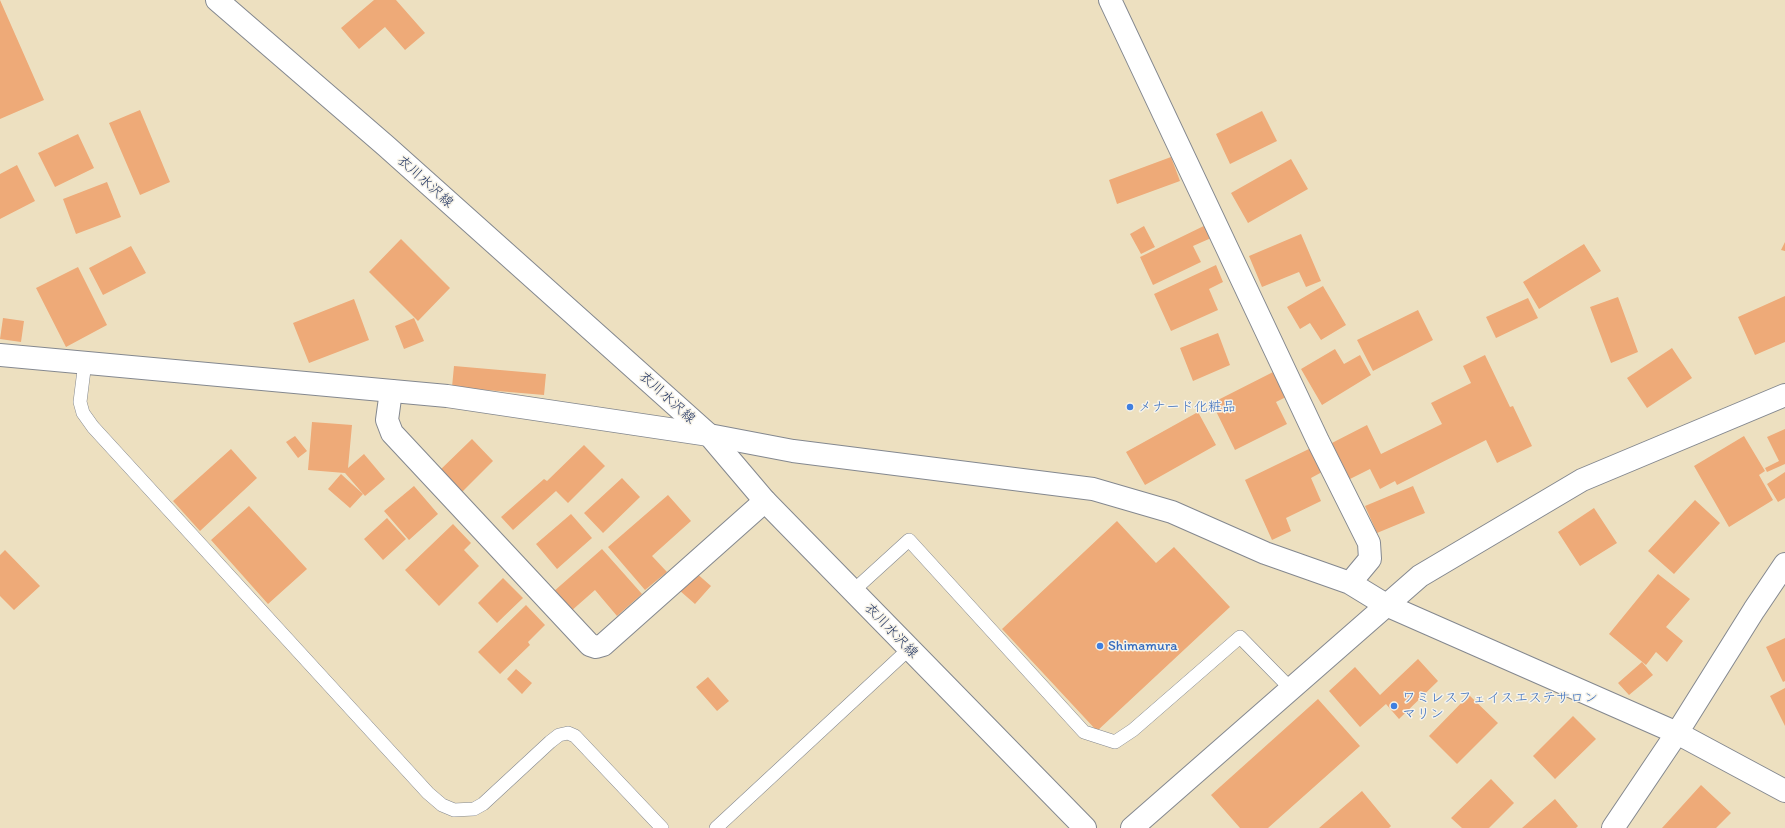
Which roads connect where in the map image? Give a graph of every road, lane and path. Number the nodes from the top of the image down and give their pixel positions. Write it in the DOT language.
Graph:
graph roads {
  1 [pos="217,0"];
  2 [pos="1110,0"];
  3 [pos="0,354"];
  4 [pos="85,362"];
  5 [pos="391,391"];
  6 [pos="1785,395"];
  7 [pos="709,435"];
  8 [pos="764,501"];
  9 [pos="1785,564"];
  10 [pos="1350,583"];
  11 [pos="853,592"];
  12 [pos="1386,605"];
  13 [pos="909,649"];
  14 [pos="1291,689"];
  15 [pos="1677,733"];
  16 [pos="1785,791"];
  17 [pos="662,828"];
  18 [pos="716,828"];
  19 [pos="1084,828"];
  20 [pos="1132,828"];
  21 [pos="1613,828"];
  1 -- 7 [label="street, 衣川水沢線"];
  2 -- 10 [label="street"];
  3 -- 4 [label="street"];
  4 -- 5 [label="street"];
  4 -- 17 [label="lane"];
  5 -- 7 [label="street"];
  5 -- 8 [label="street"];
  6 -- 12 [label="street"];
  7 -- 8 [label="street, 衣川水沢線"];
  7 -- 10 [label="street"];
  8 -- 11 [label="street, 衣川水沢線"];
  9 -- 15 [label="street"];
  10 -- 12 [label="street"];
  11 -- 13 [label="street, 衣川水沢線"];
  11 -- 14 [label="lane"];
  12 -- 14 [label="street"];
  12 -- 15 [label="street"];
  13 -- 18 [label="lane"];
  13 -- 19 [label="street, 衣川水沢線"];
  14 -- 20 [label="street"];
  15 -- 16 [label="street"];
  15 -- 21 [label="street"];
}
